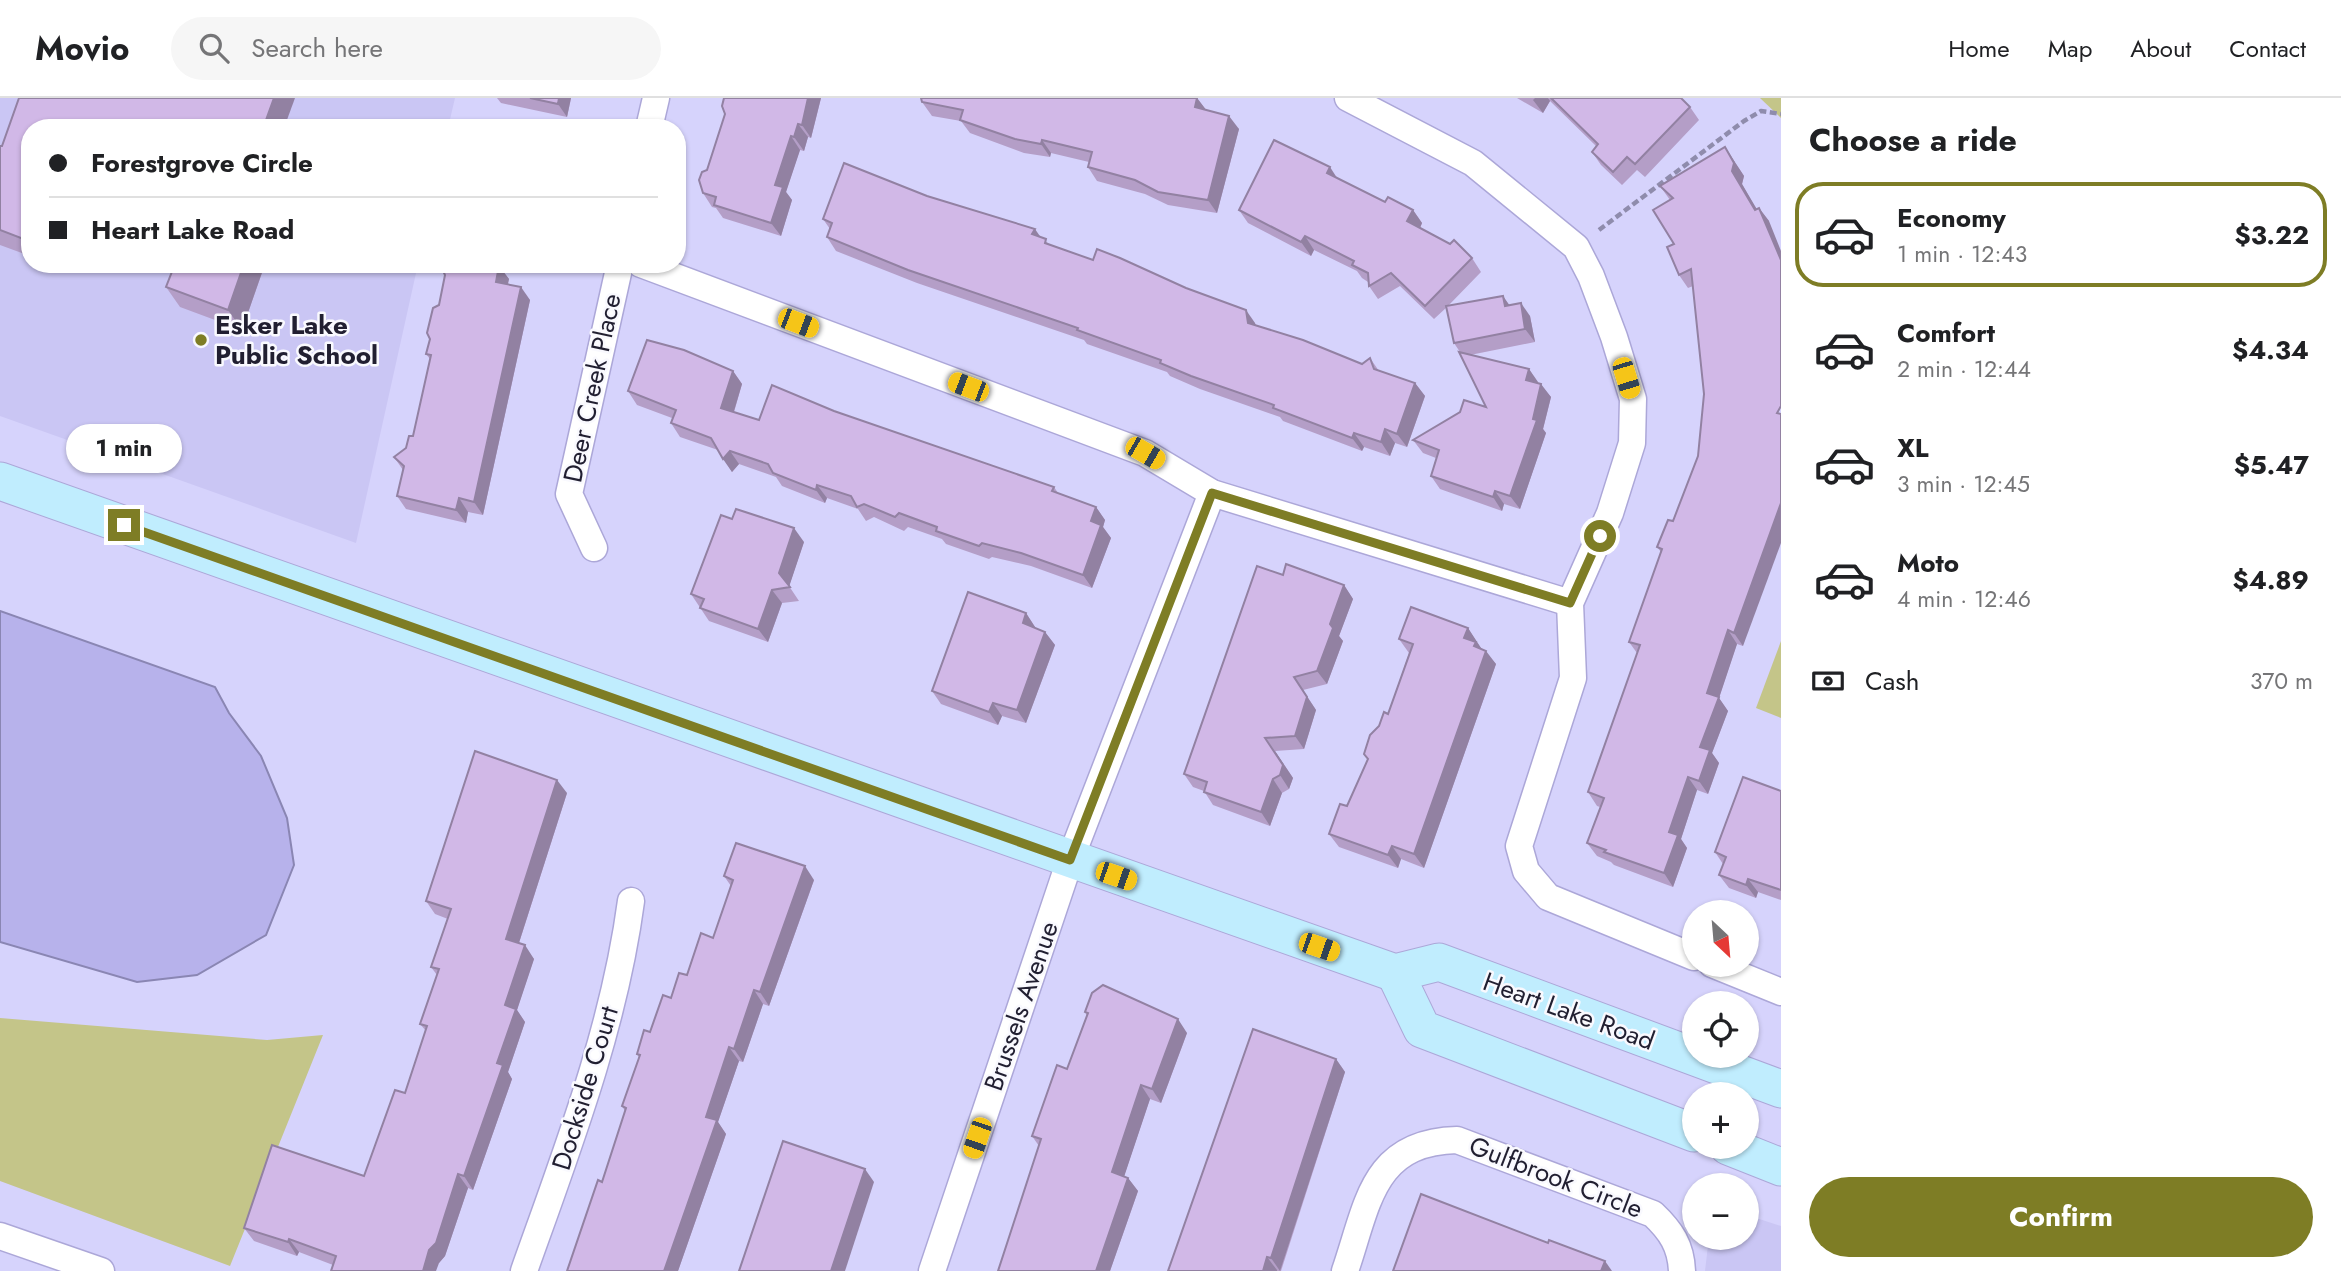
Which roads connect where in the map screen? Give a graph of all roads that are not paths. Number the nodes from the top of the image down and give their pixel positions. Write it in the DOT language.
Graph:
graph roads {
  1 [pos="656,98"];
  2 [pos="1348,98"];
  3 [pos="651,119"];
  4 [pos="618,273"];
  5 [pos="665,273"];
  6 [pos="0,481"];
  7 [pos="1212,493"];
  8 [pos="594,548"];
  9 [pos="1570,603"];
  10 [pos="1070,860"];
  11 [pos="631,901"];
  12 [pos="1682,952"];
  13 [pos="1395,973"];
  14 [pos="1744,977"];
  15 [pos="1781,992"];
  16 [pos="1781,1089"];
  17 [pos="1682,1128"];
  18 [pos="1759,1158"];
  19 [pos="1781,1167"];
  20 [pos="0,1236"];
  21 [pos="101,1271"];
  22 [pos="524,1271"];
  23 [pos="932,1271"];
  24 [pos="1345,1271"];
  25 [pos="1682,1271"];
  1 -- 3 [label="street"];
  2 -- 9 [label="street"];
  4 -- 8 [label="street, Deer Creek Place"];
  5 -- 7 [label="street"];
  6 -- 10 [label="street"];
  7 -- 9 [label="street"];
  7 -- 10 [label="street, Brussels Avenue"];
  9 -- 12 [label="street"];
  10 -- 13 [label="street"];
  10 -- 23 [label="street, Brussels Avenue"];
  11 -- 22 [label="street, Dockside Court"];
  13 -- 16 [label="street, Heart Lake Road"];
  13 -- 17 [label="street"];
  14 -- 15 [label="street"];
  18 -- 19 [label="street"];
  20 -- 21 [label="street"];
  24 -- 25 [label="street, Gulfbrook Circle"];
}
